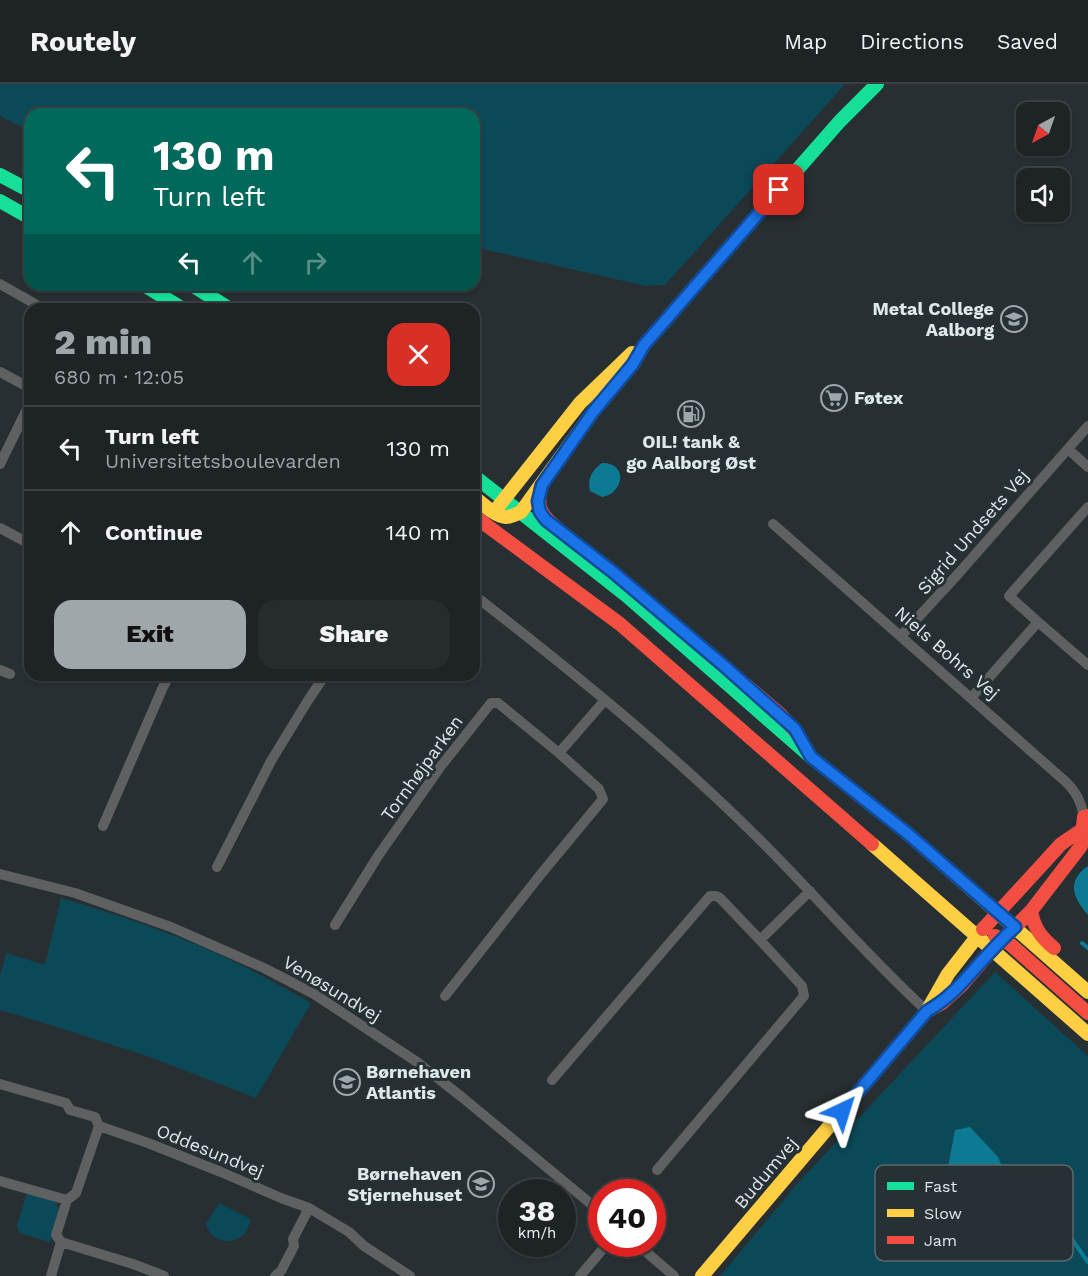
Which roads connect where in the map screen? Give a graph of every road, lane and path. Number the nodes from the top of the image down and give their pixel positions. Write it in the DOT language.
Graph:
graph roads {
  1 [pos="877,84"];
  2 [pos="0,175"];
  3 [pos="24,188"];
  4 [pos="0,201"];
  5 [pos="24,215"];
  6 [pos="0,284"];
  7 [pos="154,291"];
  8 [pos="202,291"];
  9 [pos="33,303"];
  10 [pos="173,303"];
  11 [pos="220,303"];
  12 [pos="644,345"];
  13 [pos="0,372"];
  14 [pos="24,385"];
  15 [pos="24,415"];
  16 [pos="1088,426"];
  17 [pos="1068,448"];
  18 [pos="0,464"];
  19 [pos="1088,467"];
  20 [pos="480,481"];
  21 [pos="542,485"];
  22 [pos="504,499"];
  23 [pos="480,501"];
  24 [pos="1088,507"];
  25 [pos="495,511"];
  26 [pos="521,512"];
  27 [pos="480,520"];
  28 [pos="773,524"];
  29 [pos="0,528"];
  30 [pos="500,535"];
  31 [pos="24,541"];
  32 [pos="480,600"];
  33 [pos="1038,622"];
  34 [pos="901,636"];
  35 [pos="1088,665"];
  36 [pos="166,681"];
  37 [pos="321,681"];
  38 [pos="971,698"];
  39 [pos="605,700"];
  40 [pos="559,753"];
  41 [pos="811,757"];
  42 [pos="1085,821"];
  43 [pos="103,826"];
  44 [pos="217,867"];
  45 [pos="0,874"];
  46 [pos="810,891"];
  47 [pos="1031,911"];
  48 [pos="998,913"];
  49 [pos="335,925"];
  50 [pos="1015,927"];
  51 [pos="982,932"];
  52 [pos="760,940"];
  53 [pos="997,945"];
  54 [pos="1088,978"];
  55 [pos="1088,992"];
  56 [pos="445,996"];
  57 [pos="927,1011"];
  58 [pos="1088,1013"];
  59 [pos="1088,1034"];
  60 [pos="552,1080"];
  61 [pos="0,1084"];
  62 [pos="99,1126"];
  63 [pos="657,1170"];
  64 [pos="0,1181"];
  65 [pos="67,1200"];
  66 [pos="588,1201"];
  67 [pos="309,1208"];
  68 [pos="61,1242"];
  69 [pos="596,1257"];
  70 [pos="652,1257"];
  71 [pos="51,1276"];
  72 [pos="164,1276"];
  73 [pos="275,1276"];
  74 [pos="410,1276"];
  75 [pos="580,1276"];
  76 [pos="674,1276"];
  77 [pos="702,1276"];
  1 -- 12 [label="main road"];
  2 -- 3 [label="main road"];
  4 -- 5 [label="main road"];
  6 -- 9 [label="street"];
  7 -- 10 [label="main road"];
  8 -- 11 [label="main road"];
  12 -- 21 [label="main road"];
  12 -- 22 [label="main road"];
  13 -- 14 [label="street"];
  15 -- 18 [label="street"];
  16 -- 17 [label="street, Sigrid Undsets Vej"];
  17 -- 19 [label="street"];
  17 -- 34 [label="street, Sigrid Undsets Vej"];
  20 -- 22 [label="main road"];
  21 -- 26 [label="main road"];
  21 -- 41 [label="main road"];
  22 -- 25 [label="main road"];
  22 -- 26 [label="main road"];
  23 -- 25 [label="main road"];
  24 -- 33 [label="street"];
  25 -- 26 [label="main road"];
  25 -- 30 [label="main road"];
  26 -- 41 [label="main road"];
  27 -- 30 [label="main road"];
  28 -- 34 [label="street, Niels Bohrs Vej"];
  29 -- 31 [label="street"];
  30 -- 51 [label="main road"];
  32 -- 39 [label="street"];
  33 -- 35 [label="street"];
  33 -- 38 [label="street"];
  34 -- 38 [label="street, Niels Bohrs Vej"];
  36 -- 43 [label="street"];
  37 -- 44 [label="street"];
  38 -- 42 [label="street, Niels Bohrs Vej"];
  39 -- 40 [label="street"];
  39 -- 46 [label="street"];
  40 -- 49 [label="street, Tornhøjparken"];
  40 -- 56 [label="street, Tornhøjparken"];
  41 -- 48 [label="main road"];
  42 -- 47 [label="main road"];
  42 -- 48 [label="main road"];
  45 -- 66 [label="street, Venøsundvej"];
  46 -- 52 [label="street"];
  46 -- 57 [label="street"];
  47 -- 50 [label="main road"];
  47 -- 54 [label="main road"];
  48 -- 50 [label="main road"];
  48 -- 51 [label="main road"];
  50 -- 53 [label="main road"];
  50 -- 55 [label="main road"];
  51 -- 53 [label="main road"];
  51 -- 57 [label="main road, Budumvej"];
  52 -- 60 [label="street"];
  52 -- 63 [label="street"];
  53 -- 57 [label="main road, Budumvej"];
  53 -- 58 [label="main road"];
  53 -- 59 [label="main road"];
  57 -- 77 [label="main road, Budumvej"];
  61 -- 62 [label="street, Oddesundvej"];
  62 -- 65 [label="street"];
  62 -- 67 [label="street, Oddesundvej"];
  64 -- 65 [label="street"];
  65 -- 68 [label="street"];
  67 -- 73 [label="street"];
  67 -- 74 [label="street, Oddesundvej"];
  68 -- 71 [label="street"];
  68 -- 72 [label="street"];
  69 -- 75 [label="street"];
  70 -- 76 [label="street"];
}
